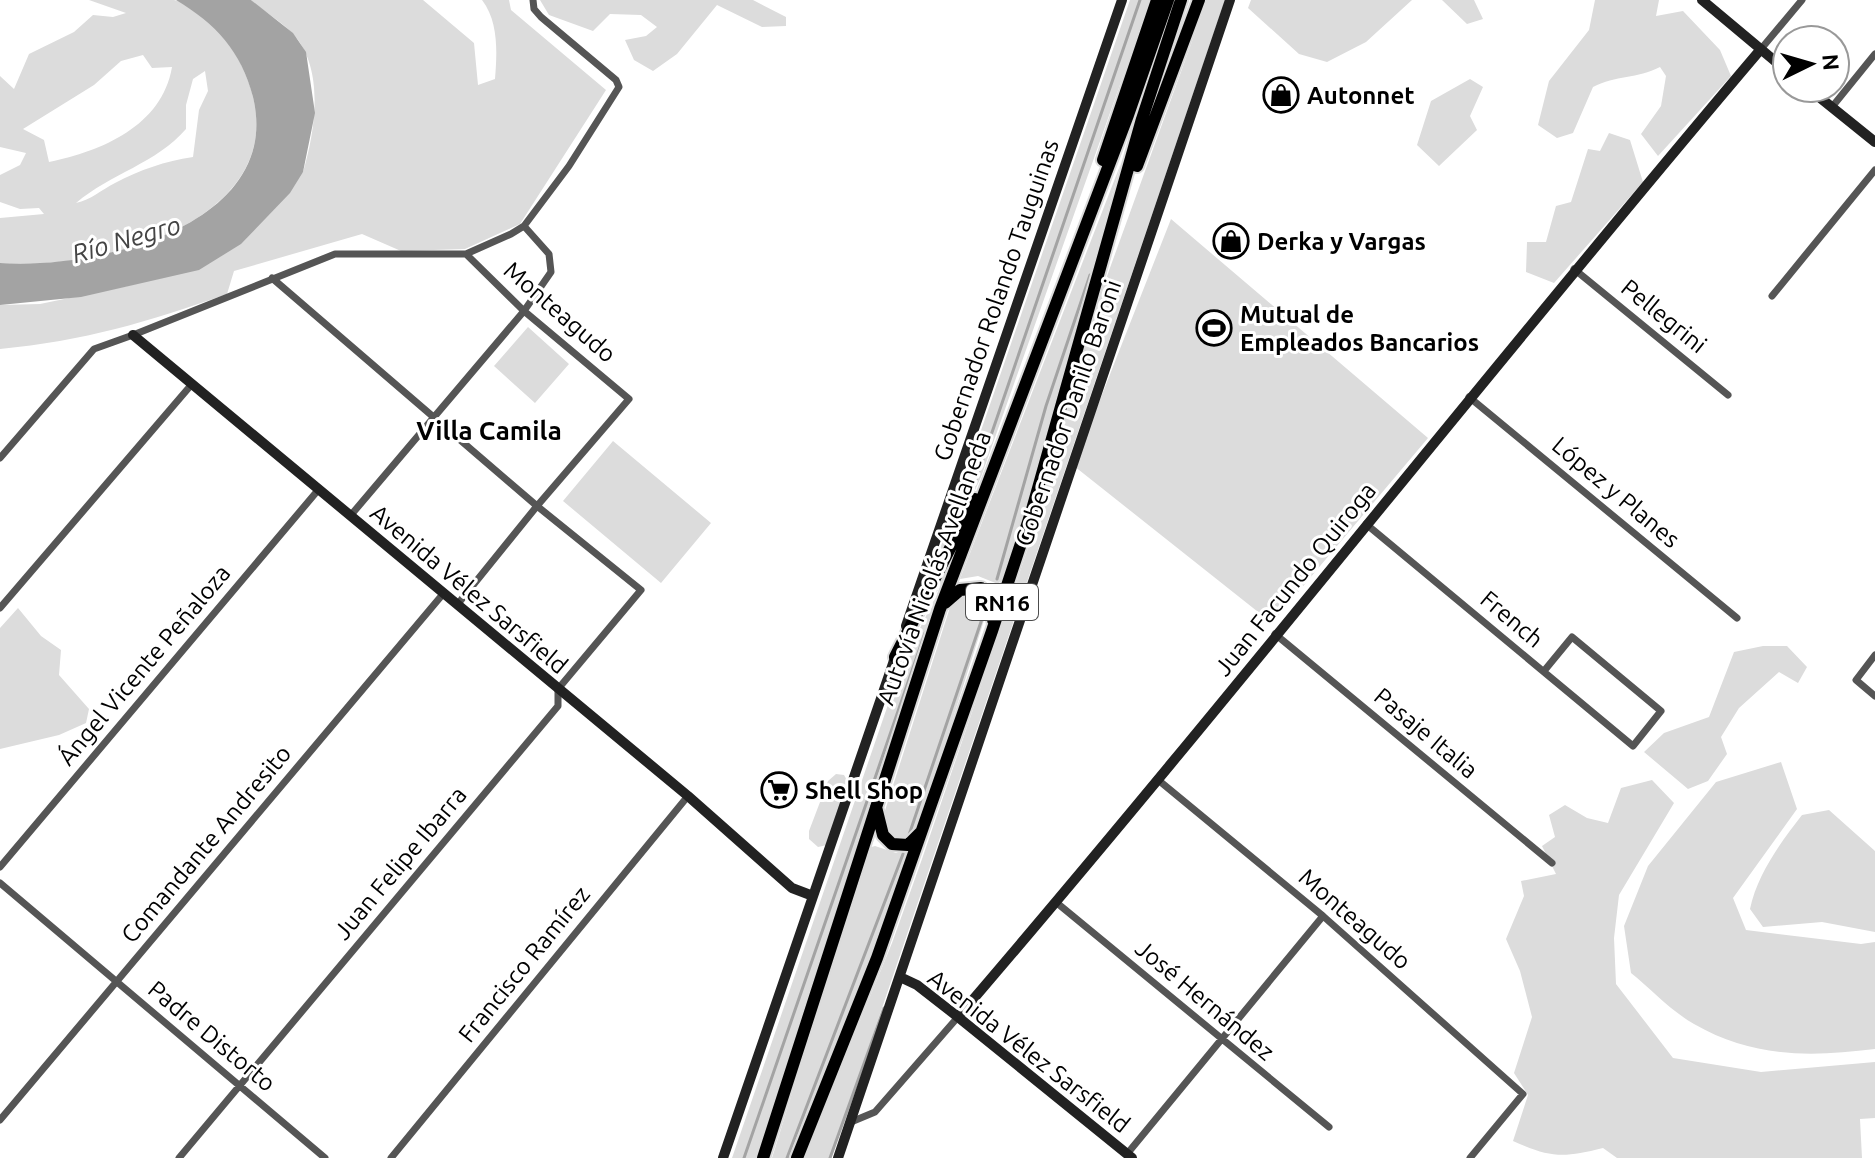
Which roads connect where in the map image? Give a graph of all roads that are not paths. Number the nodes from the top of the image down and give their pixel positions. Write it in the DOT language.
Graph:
graph roads {
  1 [pos="533,0"];
  2 [pos="1122,0"];
  3 [pos="1157,0"];
  4 [pos="1168,0"];
  5 [pos="1181,0"];
  6 [pos="1199,0"];
  7 [pos="1230,0"];
  8 [pos="1702,0"];
  9 [pos="1802,0"];
  10 [pos="1761,49"];
  11 [pos="1875,54"];
  12 [pos="1771,57"];
  13 [pos="1828,104"];
  14 [pos="1832,107"];
  15 [pos="1875,142"];
  16 [pos="1875,170"];
  17 [pos="524,226"];
  18 [pos="1109,240"];
  19 [pos="466,254"];
  20 [pos="1071,265"];
  21 [pos="1574,269"];
  22 [pos="272,278"];
  23 [pos="1772,296"];
  24 [pos="524,311"];
  25 [pos="133,335"];
  26 [pos="192,384"];
  27 [pos="1728,395"];
  28 [pos="1469,397"];
  29 [pos="436,417"];
  30 [pos="1002,442"];
  31 [pos="0,458"];
  32 [pos="319,489"];
  33 [pos="537,506"];
  34 [pos="351,515"];
  35 [pos="1366,524"];
  36 [pos="443,594"];
  37 [pos="457,605"];
  38 [pos="0,608"];
  39 [pos="940,609"];
  40 [pos="1737,618"];
  41 [pos="992,631"];
  42 [pos="1275,634"];
  43 [pos="1875,655"];
  44 [pos="895,657"];
  45 [pos="1544,671"];
  46 [pos="558,689"];
  47 [pos="1875,696"];
  48 [pos="1157,779"];
  49 [pos="688,796"];
  50 [pos="875,803"];
  51 [pos="926,824"];
  52 [pos="1552,863"];
  53 [pos="0,867"];
  54 [pos="0,883"];
  55 [pos="813,896"];
  56 [pos="1057,903"];
  57 [pos="1323,916"];
  58 [pos="900,977"];
  59 [pos="117,981"];
  60 [pos="958,1017"];
  61 [pos="1222,1039"];
  62 [pos="240,1086"];
  63 [pos="0,1120"];
  64 [pos="851,1122"];
  65 [pos="1329,1127"];
  66 [pos="1130,1156"];
  67 [pos="179,1158"];
  68 [pos="325,1158"];
  69 [pos="391,1158"];
  70 [pos="723,1158"];
  71 [pos="763,1158"];
  72 [pos="797,1158"];
  73 [pos="838,1158"];
  74 [pos="1470,1158"];
  1 -- 17 [label="street"];
  2 -- 44 [label="street, Gobernador Rolando Tauguinas"];
  3 -- 20 [label="highway"];
  4 -- 20 [label="highway, Autovía Nicolás Avellaneda / RN16"];
  5 -- 18 [label="highway, RN16"];
  6 -- 18 [label="highway"];
  7 -- 58 [label="street, Gobernador Danilo Baroni"];
  8 -- 10 [label="street"];
  9 -- 10 [label="street"];
  10 -- 12 [label="street"];
  10 -- 21 [label="street, Juan Facundo Quiroga"];
  11 -- 14 [label="street"];
  13 -- 14 [label="street"];
  14 -- 15 [label="street"];
  16 -- 23 [label="street"];
  17 -- 19 [label="street"];
  17 -- 24 [label="street"];
  18 -- 41 [label="highway, RN16"];
  19 -- 22 [label="street"];
  19 -- 24 [label="street, Monteagudo"];
  20 -- 30 [label="highway, Autovía Nicolás Avellaneda / RN16"];
  21 -- 27 [label="street, Pellegrini"];
  21 -- 28 [label="street, Juan Facundo Quiroga"];
  22 -- 25 [label="street"];
  22 -- 29 [label="street"];
  24 -- 29 [label="street"];
  24 -- 33 [label="street, Monteagudo"];
  25 -- 26 [label="street, Avenida Vélez Sarsfield"];
  25 -- 31 [label="street"];
  26 -- 32 [label="street, Avenida Vélez Sarsfield"];
  26 -- 38 [label="street"];
  28 -- 35 [label="street, Juan Facundo Quiroga"];
  28 -- 40 [label="street, López y Planes"];
  29 -- 33 [label="street"];
  29 -- 34 [label="street"];
  30 -- 39 [label="highway, Autovía Nicolás Avellaneda / RN16"];
  30 -- 44 [label="highway"];
  32 -- 34 [label="street, Avenida Vélez Sarsfield"];
  32 -- 53 [label="street, Ángel Vicente Peñaloza"];
  33 -- 37 [label="street"];
  33 -- 46 [label="street, Juan Felipe Ibarra"];
  34 -- 36 [label="street, Avenida Vélez Sarsfield"];
  35 -- 42 [label="street, Juan Facundo Quiroga"];
  35 -- 45 [label="street, French"];
  36 -- 37 [label="street, Avenida Vélez Sarsfield"];
  36 -- 59 [label="street, Comandante Andresito"];
  37 -- 46 [label="street, Avenida Vélez Sarsfield"];
  39 -- 41 [label="highway"];
  39 -- 50 [label="highway, Autovía Nicolás Avellaneda / RN16"];
  41 -- 51 [label="highway, RN16"];
  42 -- 48 [label="street, Juan Facundo Quiroga"];
  42 -- 52 [label="street, Pasaje Italia"];
  43 -- 47 [label="street"];
  44 -- 55 [label="street, Gobernador Rolando Tauguinas"];
  45 -- 45 [label="street, French"];
  46 -- 49 [label="street, Avenida Vélez Sarsfield"];
  46 -- 62 [label="street, Juan Felipe Ibarra"];
  48 -- 56 [label="street, Juan Facundo Quiroga"];
  48 -- 57 [label="street, Monteagudo"];
  49 -- 55 [label="street, Avenida Vélez Sarsfield"];
  49 -- 69 [label="street, Francisco Ramírez"];
  50 -- 51 [label="highway"];
  50 -- 71 [label="highway, Autovía Nicolás Avellaneda / RN16"];
  51 -- 72 [label="highway, RN16"];
  54 -- 59 [label="street, Padre Distorto"];
  55 -- 70 [label="street, Gobernador Rolando Tauguinas"];
  56 -- 60 [label="street, Juan Facundo Quiroga"];
  56 -- 61 [label="street, José Hernández"];
  57 -- 61 [label="street"];
  57 -- 74 [label="street, Monteagudo"];
  58 -- 60 [label="street, Avenida Vélez Sarsfield"];
  58 -- 64 [label="street, Gobernador Danilo Baroni"];
  59 -- 62 [label="street, Padre Distorto"];
  59 -- 63 [label="street, Comandante Andresito"];
  60 -- 64 [label="street, Juan Facundo Quiroga"];
  60 -- 66 [label="street, Avenida Vélez Sarsfield"];
  61 -- 65 [label="street, José Hernández"];
  61 -- 66 [label="street"];
  62 -- 67 [label="street, Juan Felipe Ibarra"];
  62 -- 68 [label="street, Padre Distorto"];
  64 -- 73 [label="street, Gobernador Danilo Baroni"];
}
